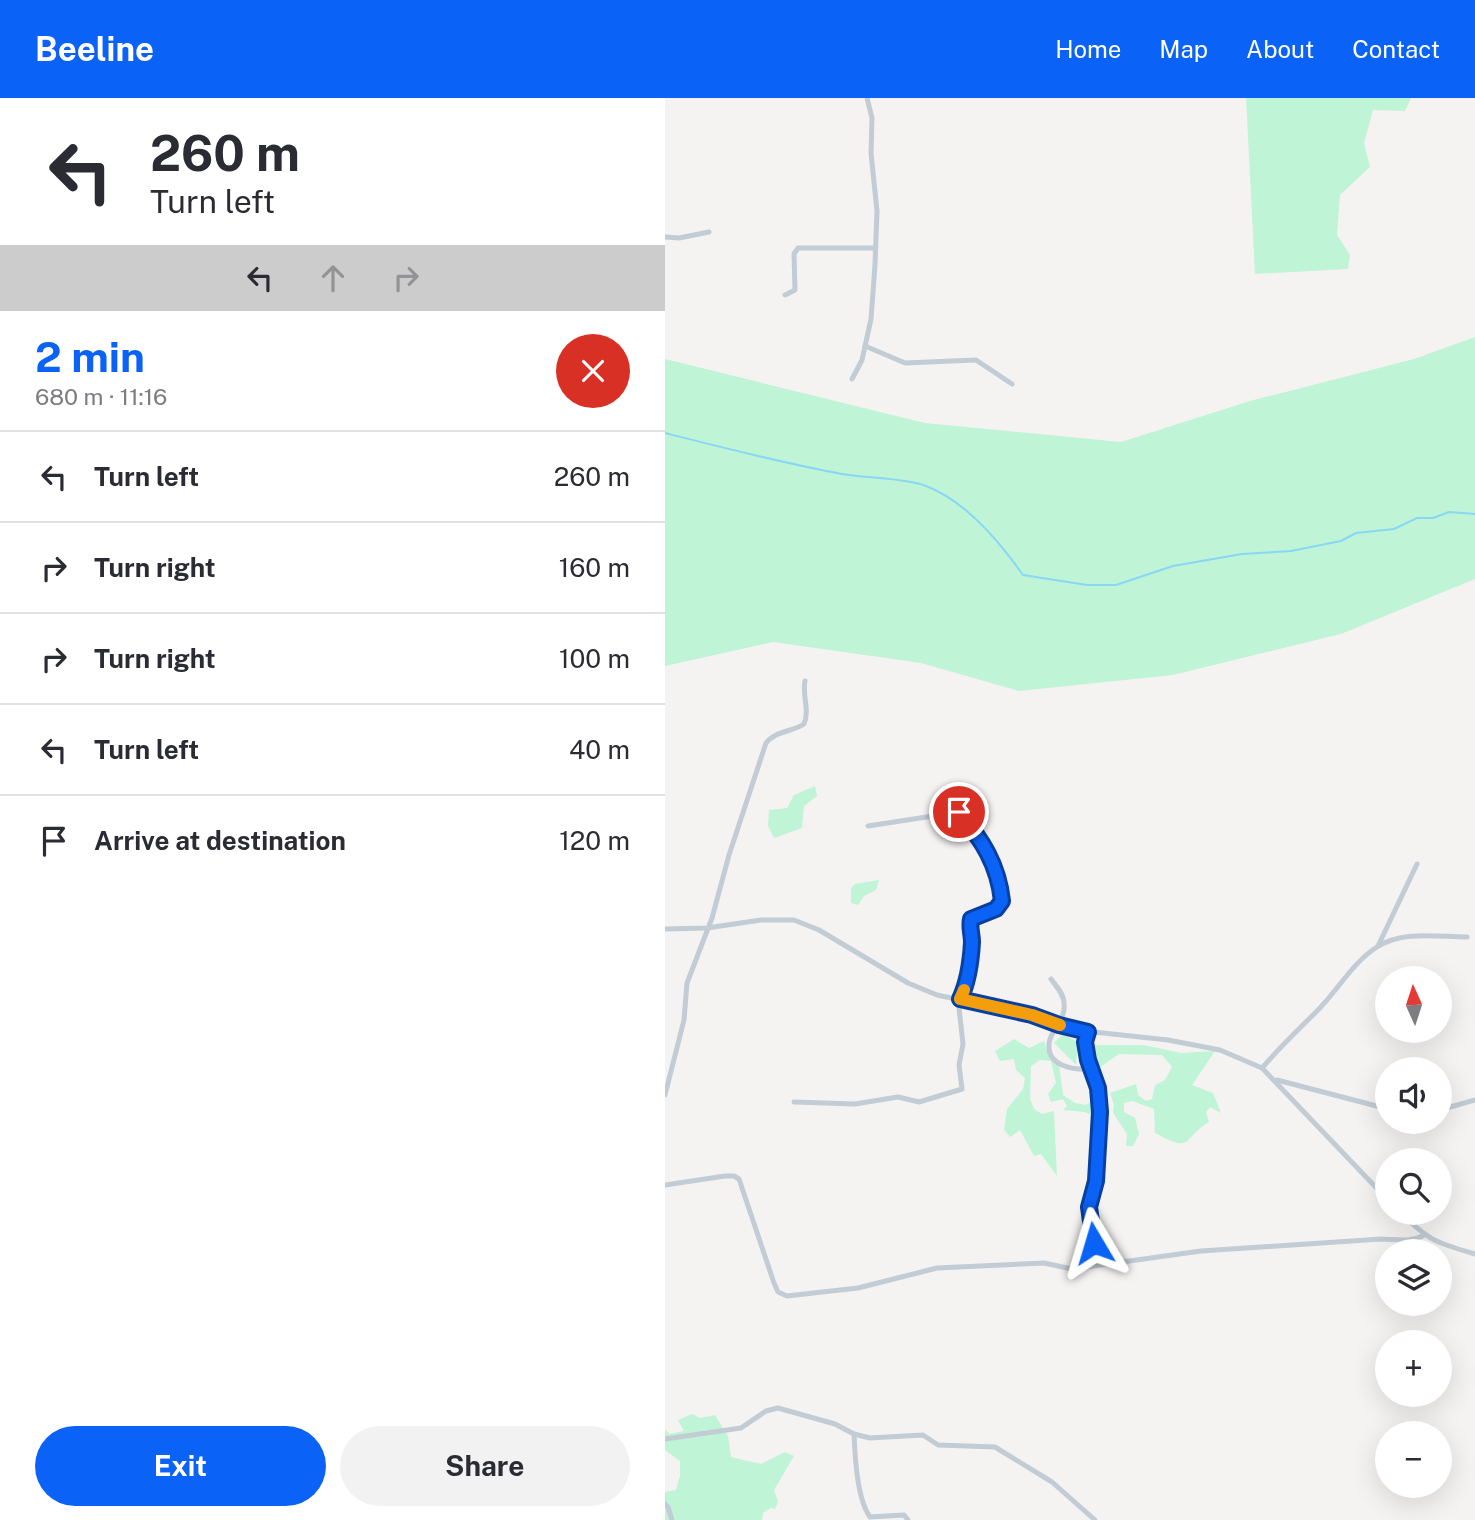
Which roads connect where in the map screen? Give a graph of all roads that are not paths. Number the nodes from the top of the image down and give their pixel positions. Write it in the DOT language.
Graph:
graph roads {
  1 [pos="867,98"];
  2 [pos="709,232"];
  3 [pos="665,237"];
  4 [pos="875,248"];
  5 [pos="785,295"];
  6 [pos="865,346"];
  7 [pos="852,379"];
  8 [pos="1012,384"];
  9 [pos="805,681"];
  10 [pos="868,826"];
  11 [pos="1417,864"];
  12 [pos="707,928"];
  13 [pos="665,929"];
  14 [pos="1467,937"];
  15 [pos="1378,946"];
  16 [pos="1051,979"];
  17 [pos="960,999"];
  18 [pos="1059,1025"];
  19 [pos="1088,1032"];
  20 [pos="1262,1068"];
  21 [pos="1091,1069"];
  22 [pos="1274,1079"];
  23 [pos="665,1095"];
  24 [pos="1475,1100"];
  25 [pos="794,1102"];
  26 [pos="1375,1106"];
  27 [pos="1452,1107"];
  28 [pos="665,1185"];
  29 [pos="1375,1186"];
  30 [pos="1414,1225"];
  31 [pos="1424,1235"];
  32 [pos="1094,1243"];
  33 [pos="1475,1254"];
  34 [pos="854,1434"];
  35 [pos="665,1439"];
  36 [pos="665,1504"];
  37 [pos="670,1518"];
  38 [pos="908,1520"];
  39 [pos="1095,1520"];
  1 -- 4 [label="street"];
  2 -- 3 [label="street"];
  4 -- 5 [label="street"];
  4 -- 6 [label="street"];
  6 -- 7 [label="street"];
  6 -- 8 [label="street"];
  9 -- 12 [label="street"];
  10 -- 17 [label="street"];
  11 -- 15 [label="street"];
  12 -- 13 [label="street"];
  12 -- 17 [label="street"];
  12 -- 23 [label="street"];
  14 -- 15 [label="street"];
  15 -- 20 [label="street"];
  16 -- 18 [label="street"];
  17 -- 18 [label="street"];
  17 -- 25 [label="street"];
  18 -- 19 [label="street"];
  18 -- 21 [label="street"];
  19 -- 20 [label="street"];
  19 -- 21 [label="street"];
  20 -- 22 [label="street"];
  21 -- 32 [label="street"];
  22 -- 26 [label="street"];
  22 -- 29 [label="street"];
  24 -- 27 [label="street"];
  28 -- 31 [label="street"];
  30 -- 31 [label="street"];
  31 -- 33 [label="street"];
  34 -- 35 [label="street"];
  34 -- 38 [label="street"];
  34 -- 39 [label="street"];
  36 -- 37 [label="street"];
}
